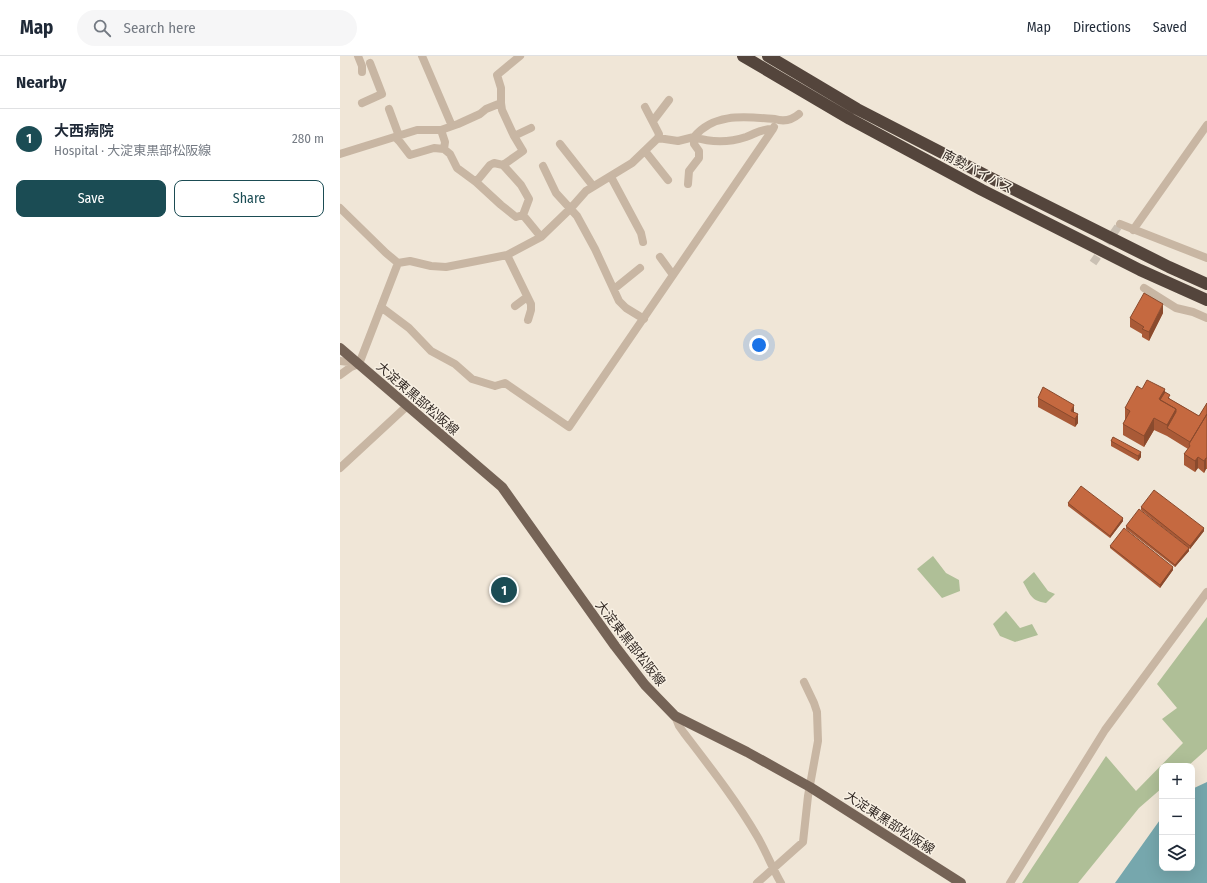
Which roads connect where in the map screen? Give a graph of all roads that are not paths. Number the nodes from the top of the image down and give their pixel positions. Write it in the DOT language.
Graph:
graph roads {
  1 [pos="358,56"];
  2 [pos="422,56"];
  3 [pos="520,56"];
  4 [pos="742,56"];
  5 [pos="768,56"];
  6 [pos="669,100"];
  7 [pos="362,103"];
  8 [pos="501,103"];
  9 [pos="645,106"];
  10 [pos="388,109"];
  11 [pos="799,114"];
  12 [pos="652,121"];
  13 [pos="781,121"];
  14 [pos="1207,125"];
  15 [pos="452,126"];
  16 [pos="531,128"];
  17 [pos="772,129"];
  18 [pos="441,130"];
  19 [pos="514,136"];
  20 [pos="397,137"];
  21 [pos="694,137"];
  22 [pos="658,138"];
  23 [pos="560,144"];
  24 [pos="444,149"];
  25 [pos="645,151"];
  26 [pos="340,154"];
  27 [pos="503,165"];
  28 [pos="543,166"];
  29 [pos="611,177"];
  30 [pos="668,180"];
  31 [pos="476,182"];
  32 [pos="688,184"];
  33 [pos="593,186"];
  34 [pos="340,208"];
  35 [pos="571,208"];
  36 [pos="523,215"];
  37 [pos="1120,224"];
  38 [pos="1133,230"];
  39 [pos="541,237"];
  40 [pos="643,242"];
  41 [pos="507,255"];
  42 [pos="660,257"];
  43 [pos="1207,258"];
  44 [pos="398,263"];
  45 [pos="640,268"];
  46 [pos="673,275"];
  47 [pos="1207,284"];
  48 [pos="1144,288"];
  49 [pos="614,289"];
  50 [pos="527,296"];
  51 [pos="1207,300"];
  52 [pos="515,306"];
  53 [pos="381,307"];
  54 [pos="1207,318"];
  55 [pos="644,319"];
  56 [pos="528,320"];
  57 [pos="340,348"];
  58 [pos="340,361"];
  59 [pos="359,364"];
  60 [pos="340,375"];
  61 [pos="407,406"];
  62 [pos="340,468"];
  63 [pos="1207,592"];
  64 [pos="804,682"];
  65 [pos="675,716"];
  66 [pos="810,787"];
  67 [pos="773,869"];
  68 [pos="757,883"];
  69 [pos="781,883"];
  70 [pos="961,883"];
  71 [pos="1010,883"];
  1 -- 7 [label="street"];
  2 -- 15 [label="street"];
  3 -- 8 [label="street"];
  4 -- 51 [label="highway, 南勢バイパス"];
  5 -- 47 [label="highway, 南勢バイパス"];
  6 -- 12 [label="street"];
  8 -- 15 [label="street"];
  8 -- 19 [label="street"];
  9 -- 12 [label="street"];
  10 -- 20 [label="street"];
  11 -- 13 [label="street"];
  12 -- 22 [label="street"];
  13 -- 17 [label="street"];
  13 -- 21 [label="street"];
  14 -- 38 [label="street"];
  15 -- 18 [label="street"];
  16 -- 19 [label="street"];
  17 -- 21 [label="street"];
  17 -- 46 [label="street"];
  18 -- 20 [label="street"];
  18 -- 24 [label="street"];
  19 -- 27 [label="street"];
  20 -- 24 [label="street"];
  20 -- 26 [label="street"];
  21 -- 22 [label="street"];
  21 -- 32 [label="street"];
  22 -- 25 [label="street"];
  23 -- 33 [label="street"];
  24 -- 31 [label="street"];
  25 -- 29 [label="street"];
  25 -- 30 [label="street"];
  27 -- 31 [label="street"];
  27 -- 36 [label="street"];
  28 -- 35 [label="street"];
  29 -- 33 [label="street"];
  29 -- 40 [label="street"];
  31 -- 36 [label="street"];
  33 -- 35 [label="street"];
  34 -- 44 [label="street"];
  35 -- 39 [label="street"];
  35 -- 49 [label="street"];
  36 -- 39 [label="street"];
  37 -- 38 [label="street"];
  38 -- 43 [label="street"];
  39 -- 41 [label="street"];
  41 -- 44 [label="street"];
  41 -- 50 [label="street"];
  42 -- 46 [label="street"];
  44 -- 53 [label="street"];
  45 -- 49 [label="street"];
  46 -- 55 [label="street"];
  48 -- 54 [label="street"];
  49 -- 55 [label="street"];
  50 -- 52 [label="street"];
  50 -- 56 [label="street"];
  53 -- 55 [label="street"];
  53 -- 59 [label="street"];
  57 -- 59 [label="main road, 大淀東黒部松阪線"];
  58 -- 59 [label="street"];
  59 -- 60 [label="street"];
  59 -- 61 [label="main road, 大淀東黒部松阪線"];
  61 -- 62 [label="street"];
  61 -- 65 [label="main road, 大淀東黒部松阪線"];
  63 -- 71 [label="street"];
  64 -- 66 [label="street"];
  65 -- 66 [label="main road, 大淀東黒部松阪線"];
  65 -- 67 [label="street"];
  66 -- 67 [label="street"];
  66 -- 70 [label="main road, 大淀東黒部松阪線"];
  67 -- 68 [label="street"];
  67 -- 69 [label="street"];
}
